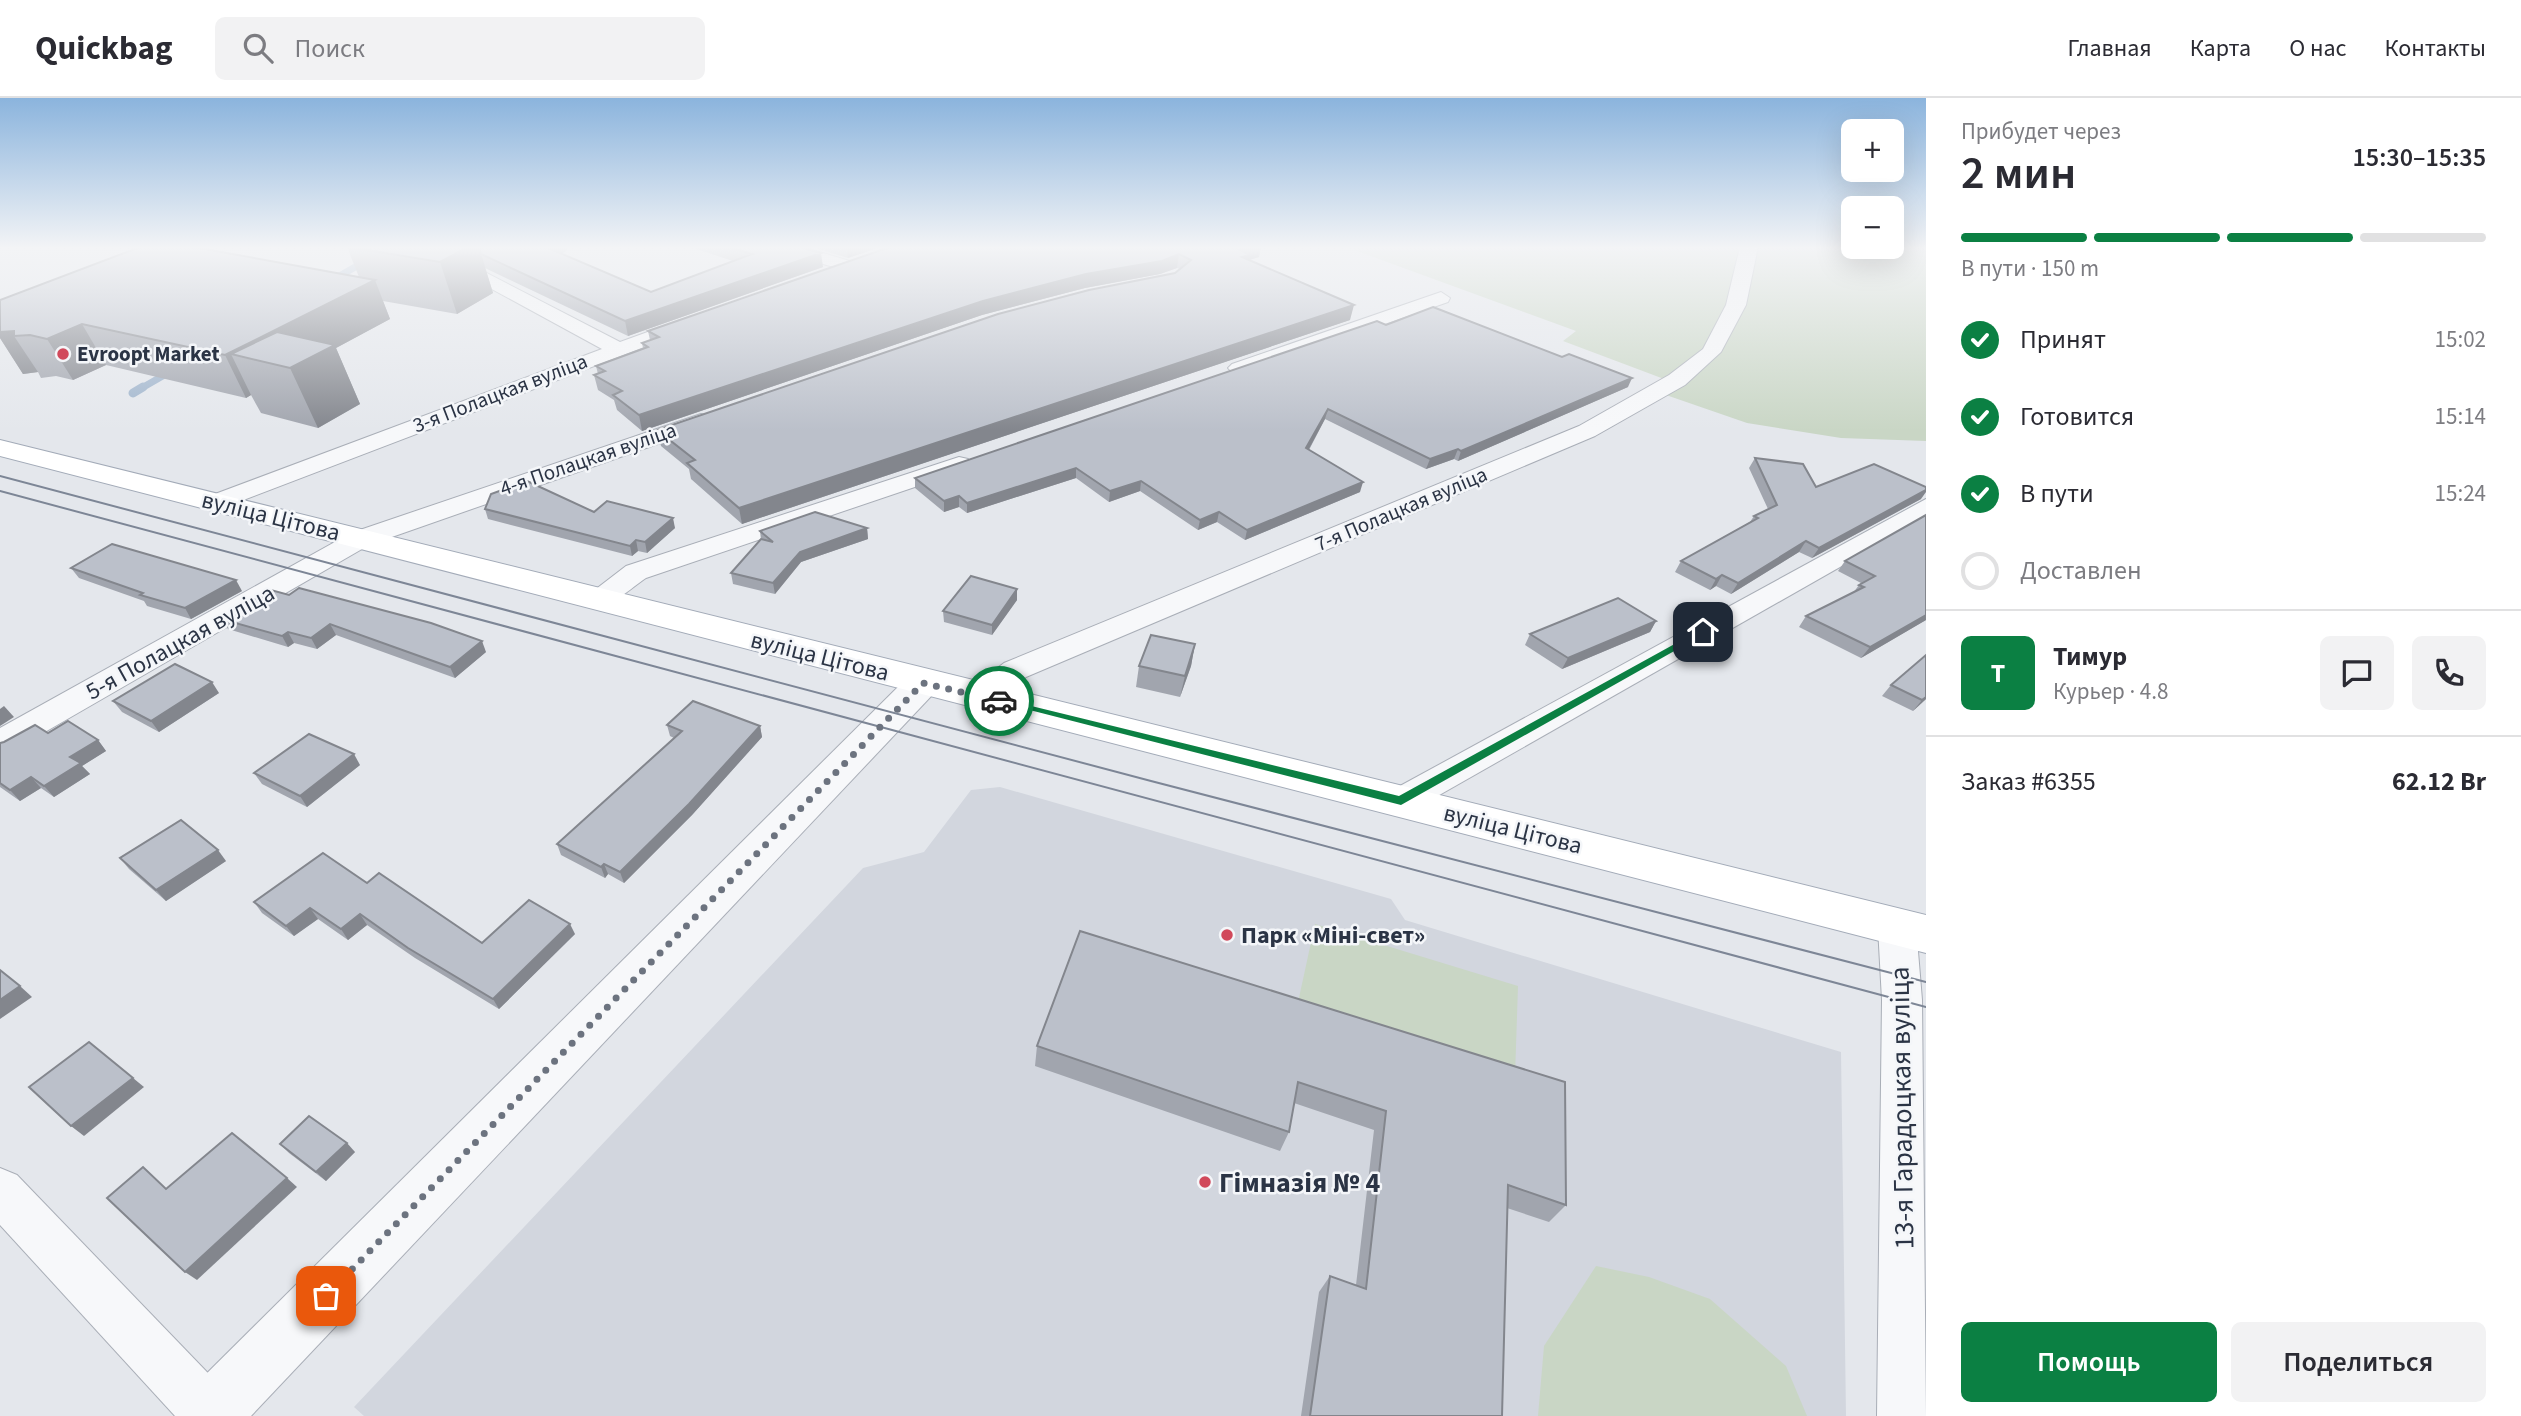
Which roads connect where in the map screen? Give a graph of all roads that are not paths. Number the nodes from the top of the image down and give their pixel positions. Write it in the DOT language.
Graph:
graph roads {
  1 [pos="541,309"];
  2 [pos="1411,309"];
  3 [pos="1734,309"];
  4 [pos="706,317"];
  5 [pos="617,349"];
  6 [pos="1216,376"];
  7 [pos="728,412"];
  8 [pos="0,448"];
  9 [pos="979,457"];
  10 [pos="216,502"];
  11 [pos="1926,507"];
  12 [pos="360,539"];
  13 [pos="597,599"];
  14 [pos="923,683"];
  15 [pos="980,697"];
  16 [pos="0,743"];
  17 [pos="1401,801"];
  18 [pos="1911,930"];
  19 [pos="0,1191"];
  20 [pos="210,1415"];
  21 [pos="1904,1416"];
  1 -- 5 [label="street"];
  2 -- 6 [label="street"];
  3 -- 15 [label="street, 7-я Полацкая вуліца"];
  4 -- 5 [label="street, 3-я Полацкая вуліца"];
  5 -- 10 [label="street, 3-я Полацкая вуліца"];
  7 -- 12 [label="street, 4-я Полацкая вуліца"];
  8 -- 10 [label="main road, вуліца Цітова"];
  9 -- 13 [label="street"];
  10 -- 12 [label="main road, вуліца Цітова"];
  11 -- 17 [label="street"];
  12 -- 13 [label="main road, вуліца Цітова"];
  12 -- 16 [label="street, 5-я Полацкая вуліца"];
  13 -- 14 [label="main road, вуліца Цітова"];
  14 -- 15 [label="main road, вуліца Цітова"];
  14 -- 20 [label="street"];
  15 -- 17 [label="main road, вуліца Цітова"];
  17 -- 18 [label="main road, вуліца Цітова"];
  18 -- 21 [label="street, 13-я Гарадоцкая вуліца"];
  19 -- 20 [label="street"];
}
